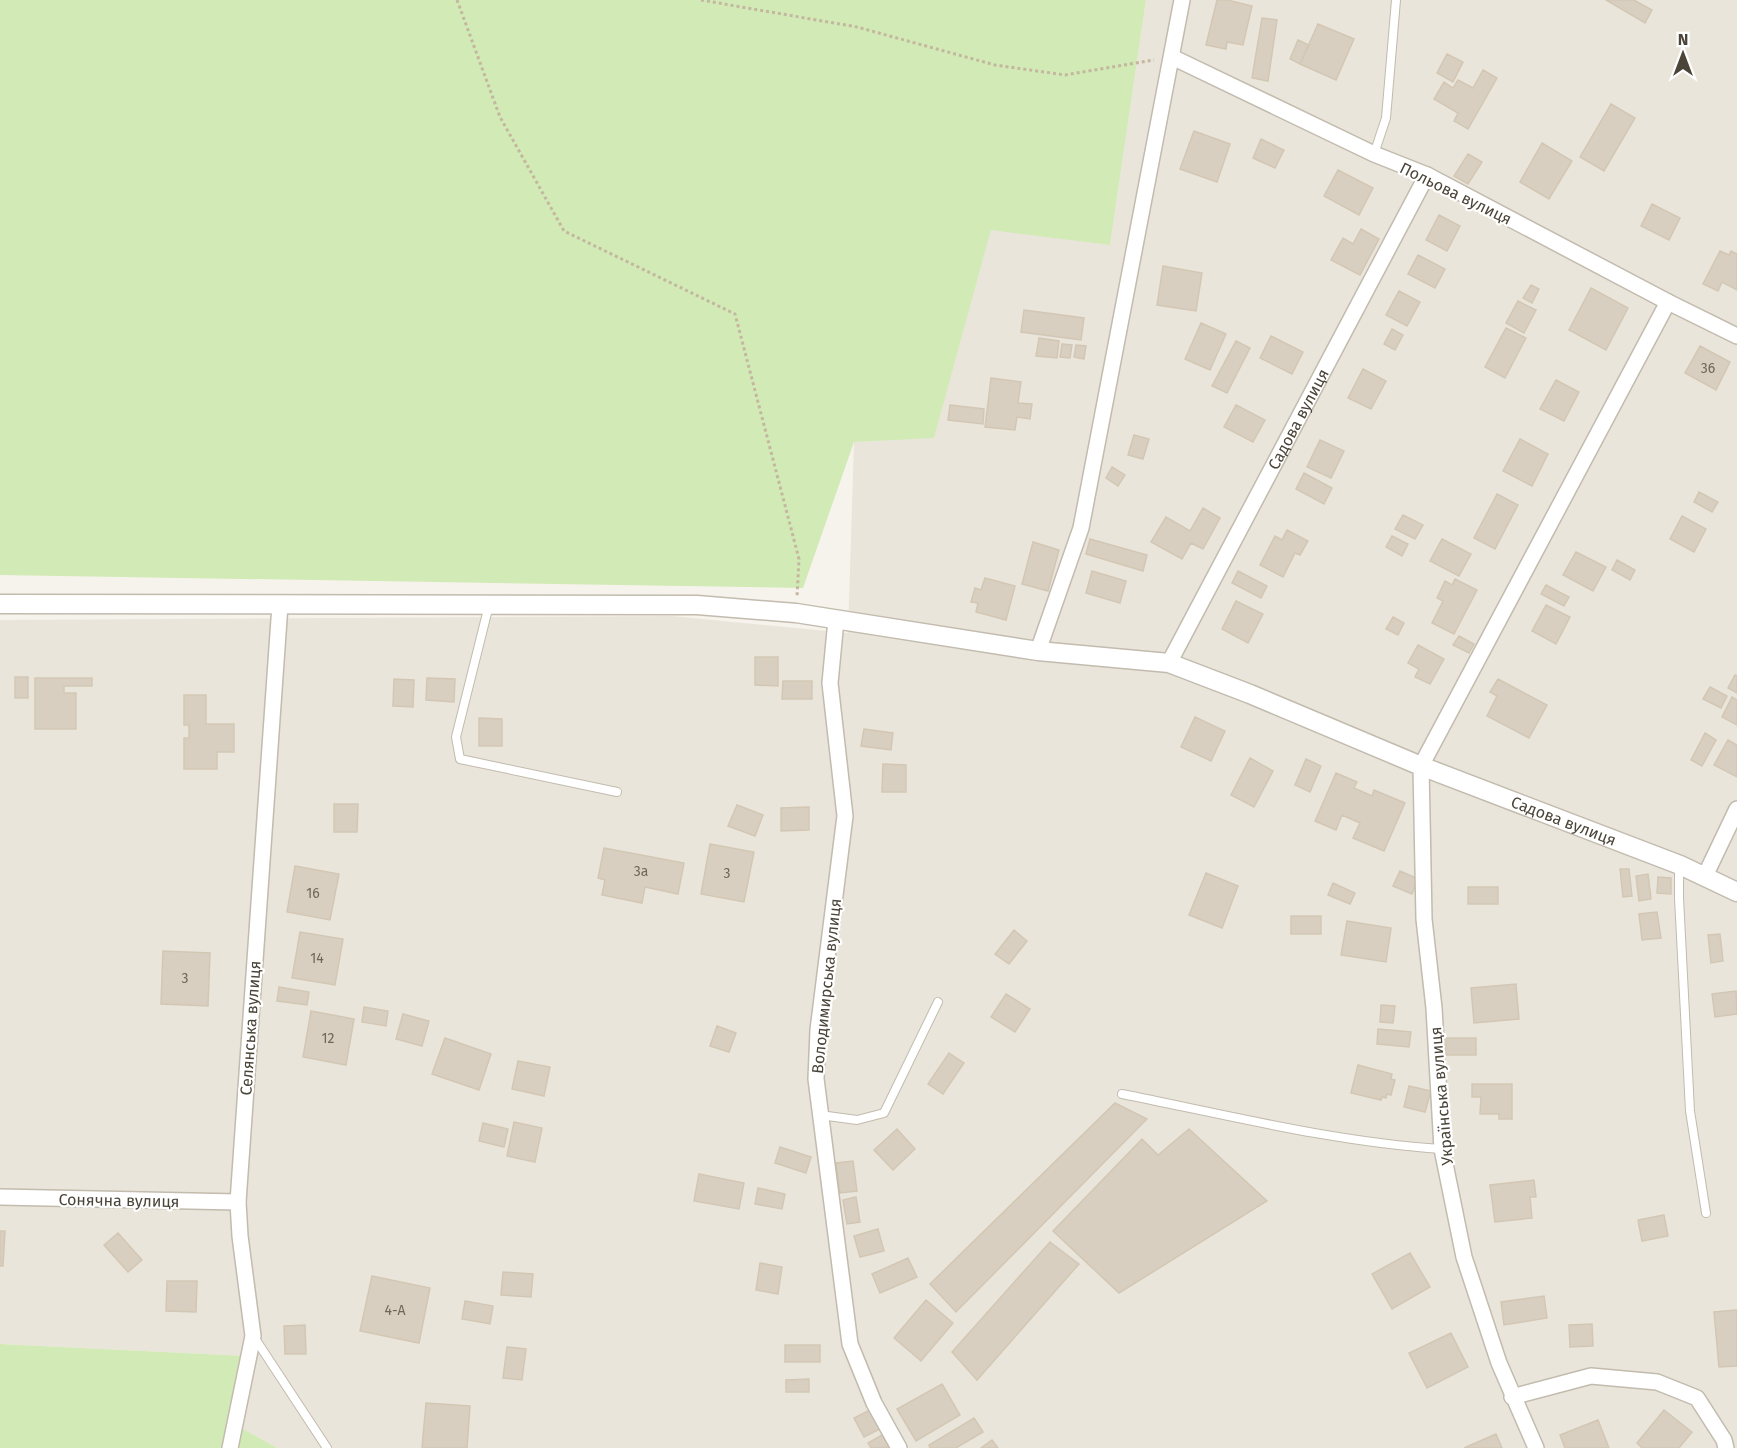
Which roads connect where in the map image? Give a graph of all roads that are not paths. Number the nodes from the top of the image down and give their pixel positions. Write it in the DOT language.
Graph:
graph roads {
  1 [pos="1182,0"];
  2 [pos="1396,0"];
  3 [pos="1172,57"];
  4 [pos="1374,154"];
  5 [pos="1427,175"];
  6 [pos="1668,302"];
  7 [pos="1737,336"];
  8 [pos="0,604"];
  9 [pos="280,605"];
  10 [pos="489,606"];
  11 [pos="836,620"];
  12 [pos="1038,651"];
  13 [pos="1169,663"];
  14 [pos="1421,766"];
  15 [pos="617,792"];
  16 [pos="1737,809"];
  17 [pos="1680,865"];
  18 [pos="1705,876"];
  19 [pos="1737,892"];
  20 [pos="938,1002"];
  21 [pos="1122,1094"];
  22 [pos="820,1115"];
  23 [pos="1442,1149"];
  24 [pos="0,1197"];
  25 [pos="238,1202"];
  26 [pos="1706,1213"];
  27 [pos="253,1336"];
  28 [pos="1512,1397"];
  29 [pos="230,1448"];
  30 [pos="327,1448"];
  31 [pos="900,1448"];
  32 [pos="1536,1448"];
  33 [pos="1726,1448"];
  1 -- 3 [label="street"];
  2 -- 4 [label="lane"];
  3 -- 4 [label="street, Польова вулиця"];
  3 -- 12 [label="street"];
  4 -- 5 [label="street, Польова вулиця"];
  5 -- 6 [label="street, Польова вулиця"];
  5 -- 13 [label="street, Садова вулиця"];
  6 -- 7 [label="street, Польова вулиця"];
  6 -- 14 [label="street"];
  8 -- 9 [label="street, Садова вулиця"];
  9 -- 10 [label="street, Садова вулиця"];
  9 -- 25 [label="street, Селянська вулиця"];
  10 -- 11 [label="street, Садова вулиця"];
  10 -- 15 [label="lane"];
  11 -- 12 [label="street, Садова вулиця"];
  11 -- 22 [label="street, Володимирська вулиця"];
  12 -- 13 [label="street, Садова вулиця"];
  13 -- 14 [label="street, Садова вулиця"];
  14 -- 17 [label="street, Садова вулиця"];
  14 -- 23 [label="street, Українська вулиця"];
  16 -- 18 [label="street"];
  17 -- 18 [label="street, Садова вулиця"];
  17 -- 26 [label="lane"];
  18 -- 19 [label="street, Садова вулиця"];
  20 -- 22 [label="lane"];
  21 -- 23 [label="lane"];
  22 -- 31 [label="street, Володимирська вулиця"];
  23 -- 28 [label="street, Українська вулиця"];
  24 -- 25 [label="street, Сонячна вулиця"];
  25 -- 27 [label="street, Селянська вулиця"];
  27 -- 29 [label="street, Селянська вулиця"];
  27 -- 30 [label="lane"];
  28 -- 32 [label="street, Українська вулиця"];
  28 -- 33 [label="street"];
}
